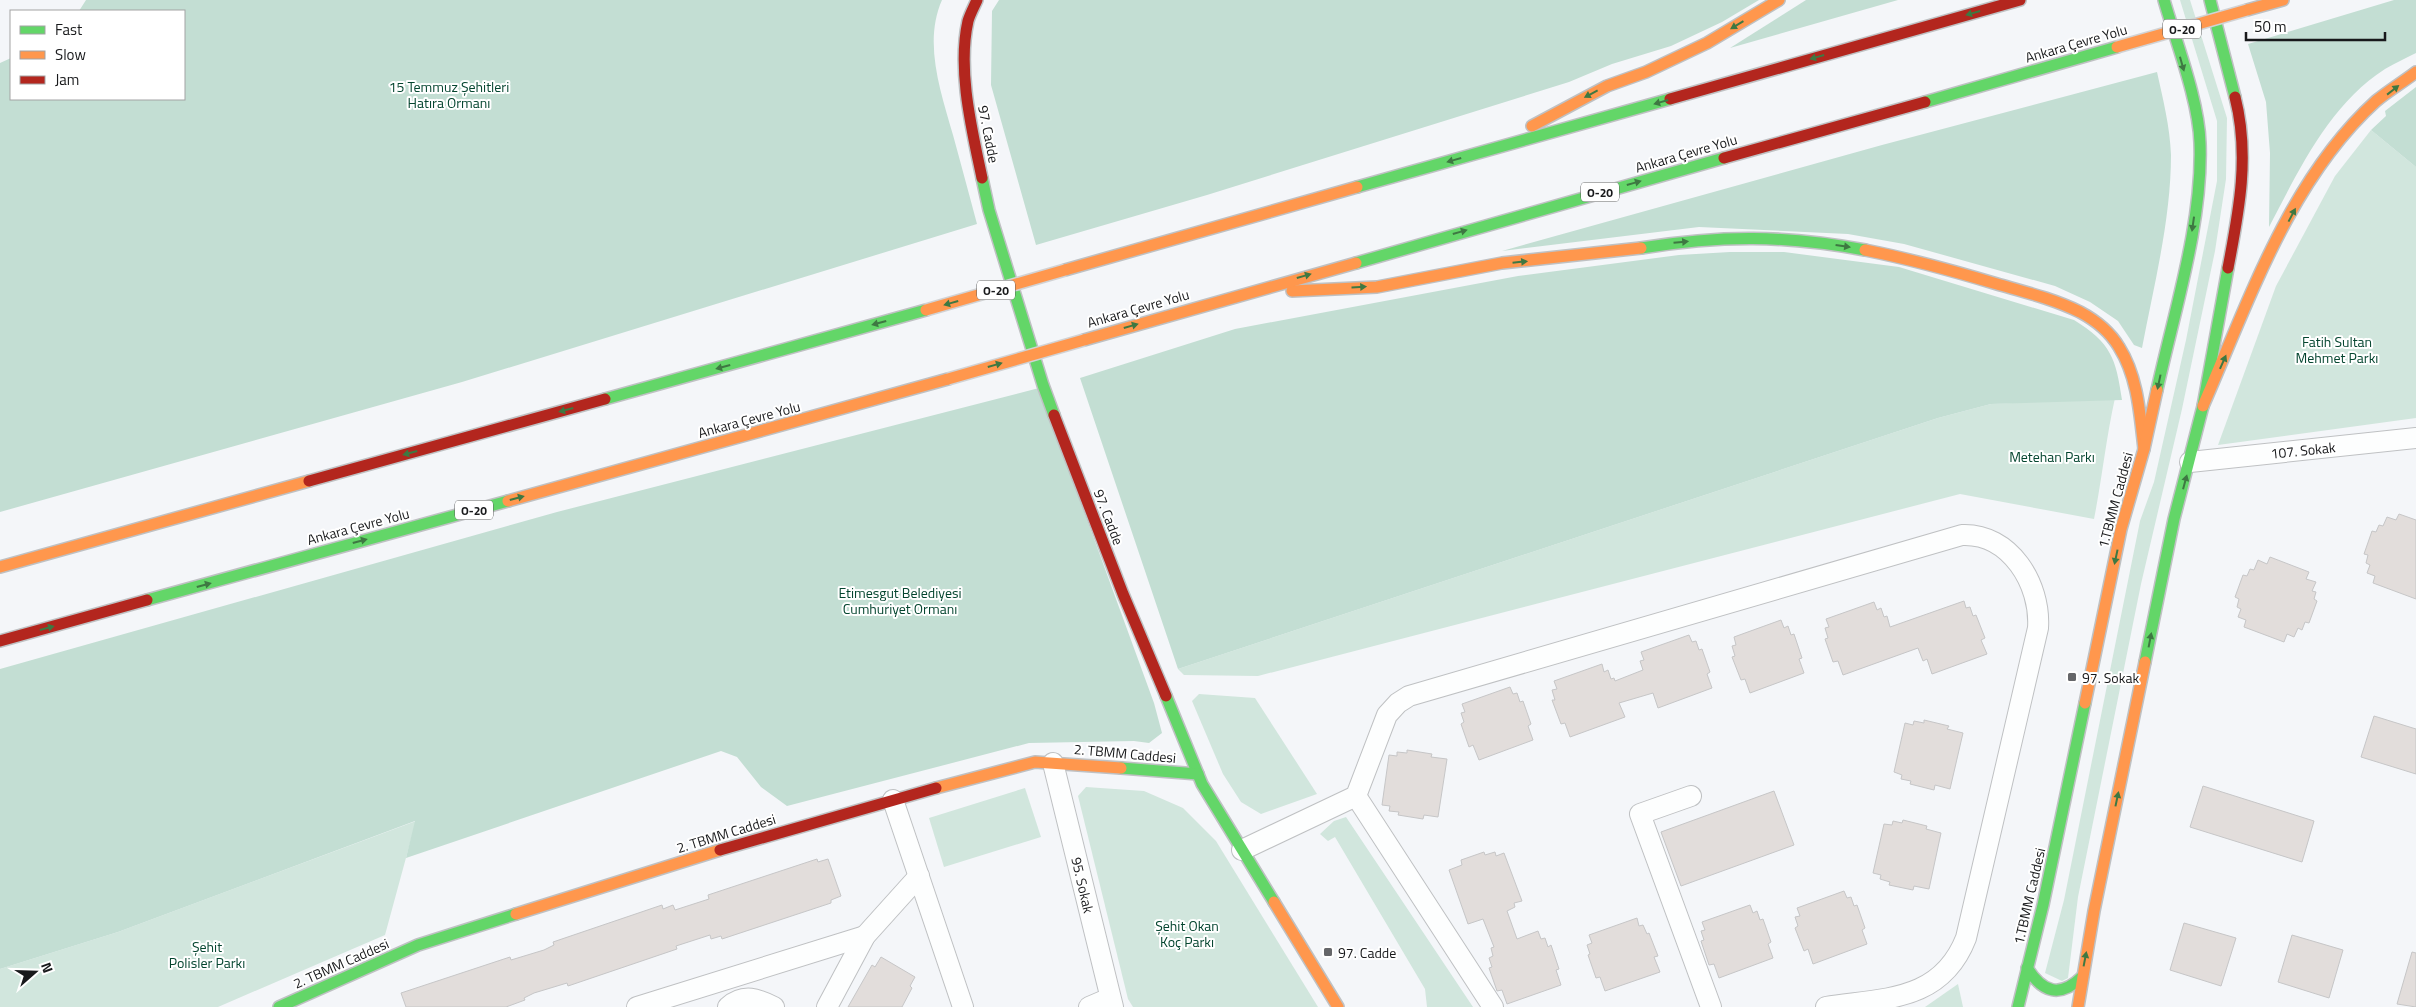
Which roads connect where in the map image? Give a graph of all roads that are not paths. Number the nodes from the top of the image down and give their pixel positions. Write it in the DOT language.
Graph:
graph roads {
  1 [pos="976,0"];
  2 [pos="1779,0"];
  3 [pos="2020,0"];
  4 [pos="2164,0"];
  5 [pos="2210,0"];
  6 [pos="2283,0"];
  7 [pos="2416,72"];
  8 [pos="1486,151"];
  9 [pos="1241,294"];
  10 [pos="2203,406"];
  11 [pos="2416,438"];
  12 [pos="2144,449"];
  13 [pos="2190,462"];
  14 [pos="0,567"];
  15 [pos="0,641"];
  16 [pos="1054,763"];
  17 [pos="1198,774"];
  18 [pos="1356,796"];
  19 [pos="1691,796"];
  20 [pos="894,800"];
  21 [pos="1242,850"];
  22 [pos="919,876"];
  23 [pos="865,936"];
  24 [pos="2028,968"];
  25 [pos="2082,977"];
  26 [pos="316,1000"];
  27 [pos="1111,1002"];
  28 [pos="279,1007"];
  29 [pos="638,1007"];
  30 [pos="728,1007"];
  31 [pos="774,1007"];
  32 [pos="827,1007"];
  33 [pos="963,1007"];
  34 [pos="1089,1007"];
  35 [pos="1338,1007"];
  36 [pos="1493,1007"];
  37 [pos="1711,1007"];
  38 [pos="1826,1007"];
  39 [pos="2018,1007"];
  40 [pos="2078,1007"];
  1 -- 17 [label="main road, 97. Cadde"];
  2 -- 8 [label="main road, one-way"];
  3 -- 8 [label="main road, O-20, one-way"];
  4 -- 12 [label="main road, 1.TBMM Caddesi, one-way"];
  5 -- 10 [label="main road"];
  9 -- 6 [label="main road, Ankara Çevre Yolu / O-20, one-way, bridge"];
  10 -- 7 [label="main road, one-way"];
  8 -- 14 [label="main road, O-20, one-way, bridge"];
  9 -- 12 [label="main road, one-way"];
  15 -- 9 [label="main road, Ankara Çevre Yolu / O-20, one-way, bridge"];
  10 -- 13 [label="main road"];
  11 -- 13 [label="street, 107. Sokak"];
  12 -- 24 [label="main road, 1.TBMM Caddesi, one-way"];
  25 -- 13 [label="main road, one-way"];
  16 -- 17 [label="main road, 2. TBMM Caddesi"];
  16 -- 20 [label="main road, 2. TBMM Caddesi"];
  16 -- 27 [label="street, 95. Sokak"];
  17 -- 21 [label="main road, 97. Cadde"];
  18 -- 21 [label="street"];
  18 -- 36 [label="street"];
  18 -- 38 [label="street"];
  19 -- 37 [label="street"];
  20 -- 22 [label="street"];
  20 -- 26 [label="main road, 2. TBMM Caddesi"];
  21 -- 35 [label="main road, 97. Cadde"];
  22 -- 23 [label="street"];
  22 -- 33 [label="street"];
  23 -- 29 [label="street"];
  23 -- 32 [label="street"];
  24 -- 25 [label="main road"];
  24 -- 39 [label="main road, 1.TBMM Caddesi"];
  25 -- 40 [label="main road"];
  26 -- 28 [label="main road, 2. TBMM Caddesi"];
  27 -- 34 [label="street"];
  30 -- 31 [label="street"];
}
